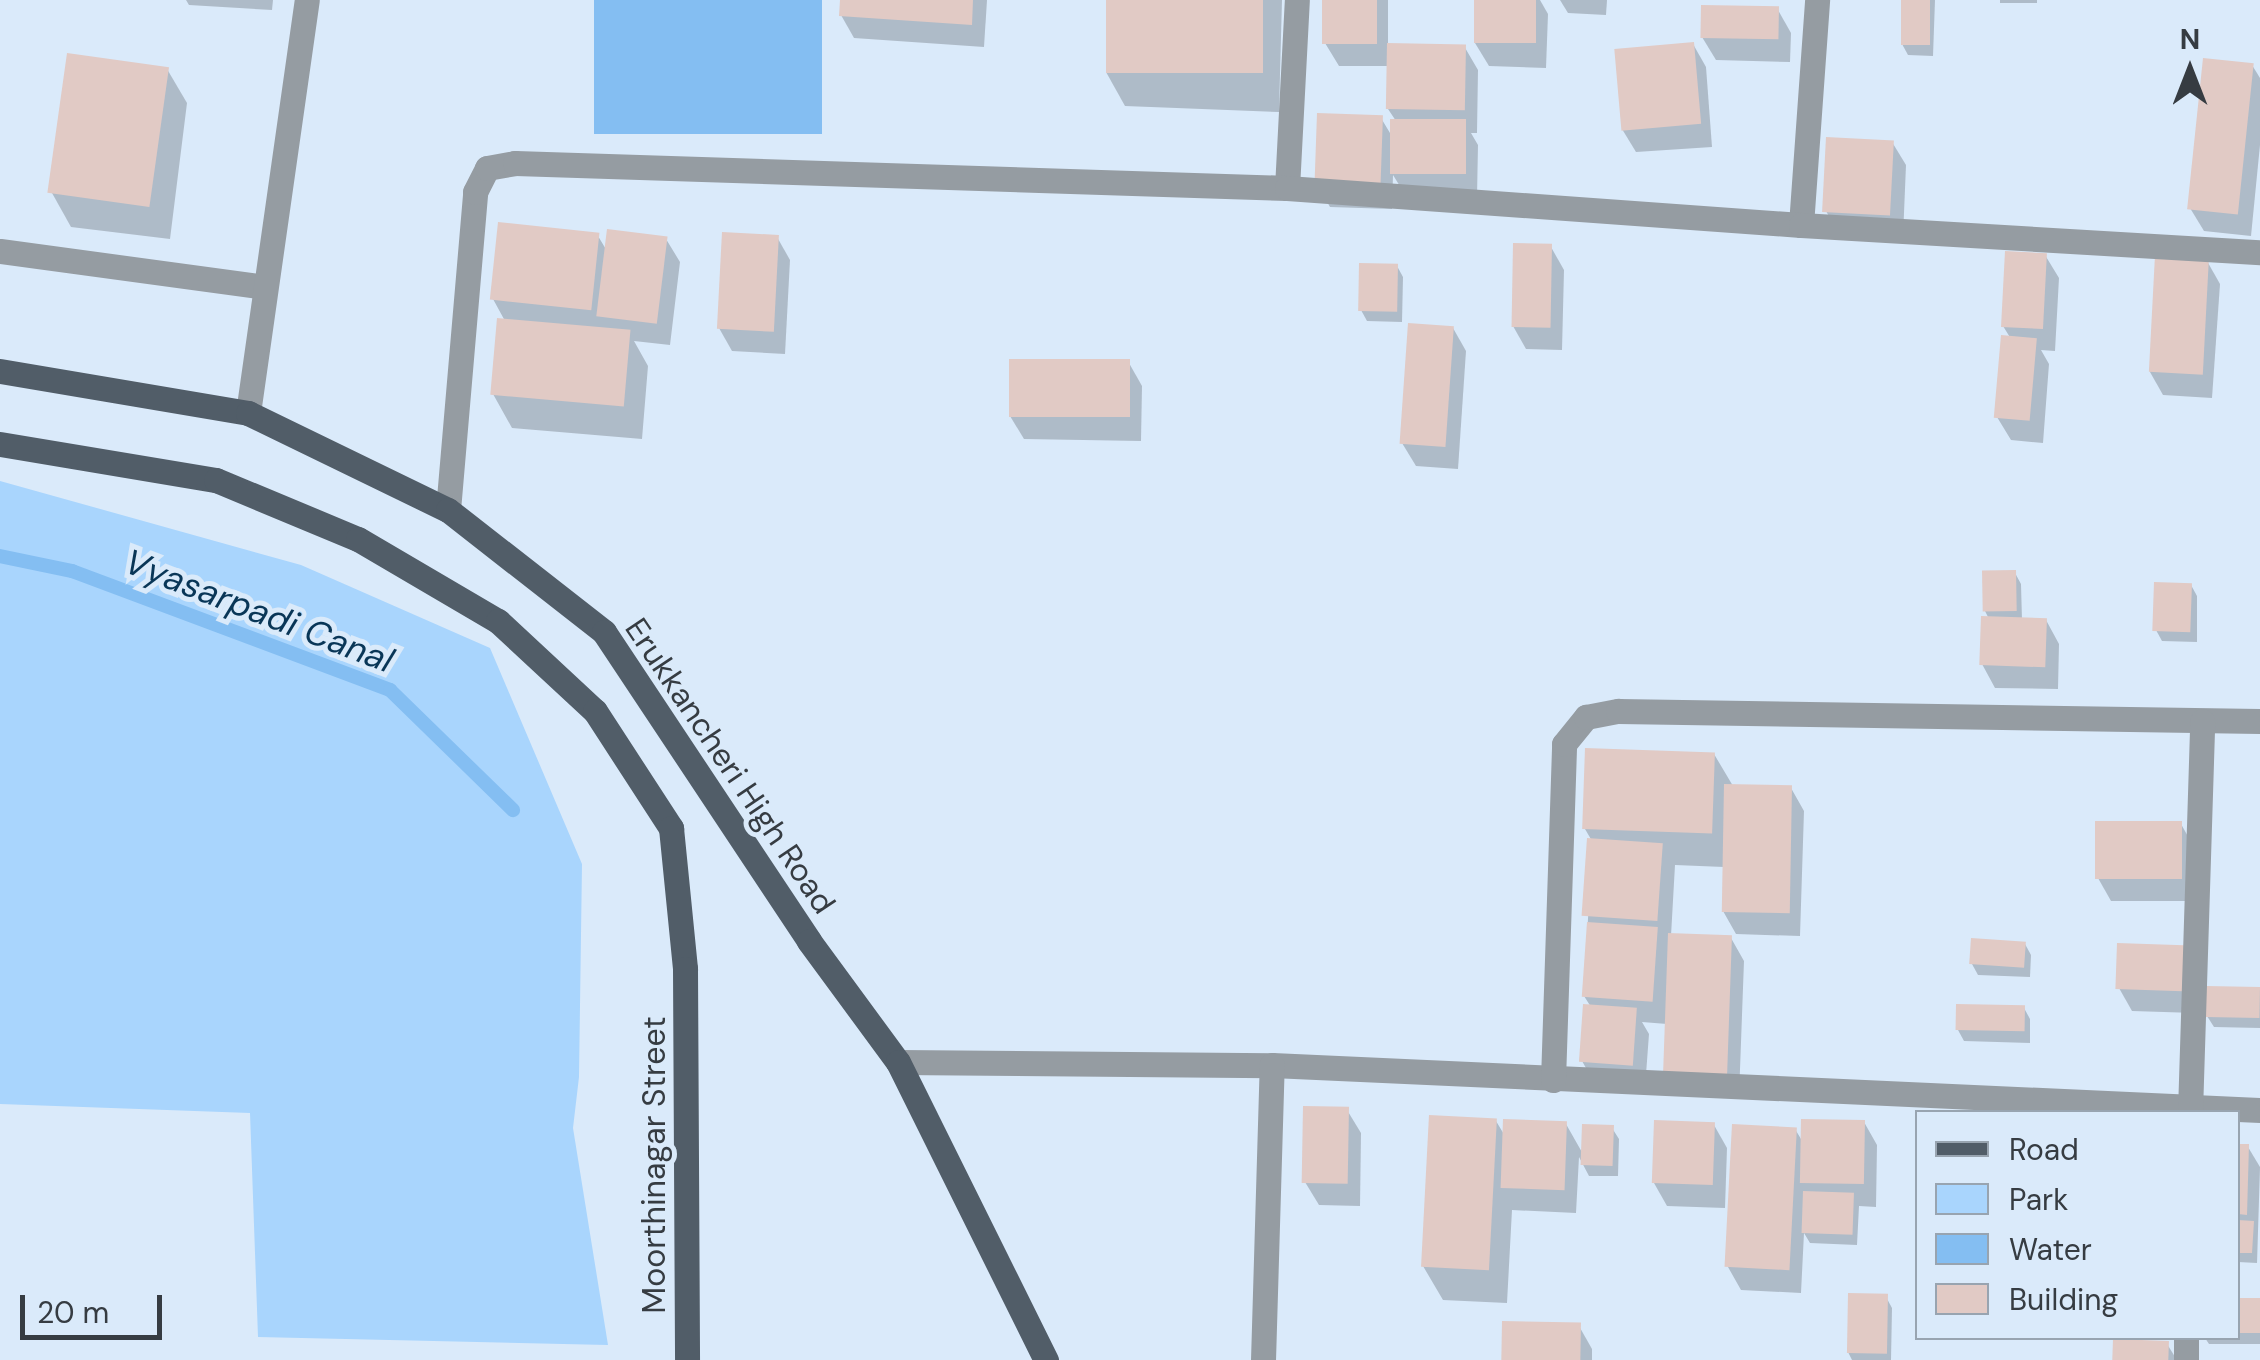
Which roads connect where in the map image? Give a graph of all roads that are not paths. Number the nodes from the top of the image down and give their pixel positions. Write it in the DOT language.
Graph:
graph roads {
  1 [pos="307,0"];
  2 [pos="1297,0"];
  3 [pos="1817,0"];
  4 [pos="1286,188"];
  5 [pos="1802,226"];
  6 [pos="0,251"];
  7 [pos="2260,252"];
  8 [pos="265,287"];
  9 [pos="0,371"];
  10 [pos="248,413"];
  11 [pos="0,444"];
  12 [pos="448,510"];
  13 [pos="2202,721"];
  14 [pos="2260,721"];
  15 [pos="898,1062"];
  16 [pos="1272,1065"];
  17 [pos="1553,1080"];
  18 [pos="2190,1110"];
  19 [pos="2260,1110"];
  20 [pos="687,1360"];
  21 [pos="1046,1360"];
  22 [pos="1263,1360"];
  1 -- 8 [label="street"];
  2 -- 4 [label="street"];
  3 -- 5 [label="street"];
  4 -- 5 [label="street"];
  4 -- 12 [label="street"];
  5 -- 7 [label="street"];
  6 -- 8 [label="street"];
  8 -- 10 [label="street"];
  9 -- 10 [label="main road, Erukkancheri High Road"];
  10 -- 12 [label="main road, Erukkancheri High Road"];
  11 -- 20 [label="main road, Moorthinagar Street"];
  12 -- 15 [label="main road, Erukkancheri High Road"];
  13 -- 14 [label="street"];
  13 -- 17 [label="street"];
  13 -- 18 [label="street"];
  15 -- 16 [label="street"];
  15 -- 21 [label="main road, Erukkancheri High Road"];
  16 -- 17 [label="street"];
  16 -- 22 [label="street"];
  17 -- 18 [label="street"];
  18 -- 19 [label="street"];
}
